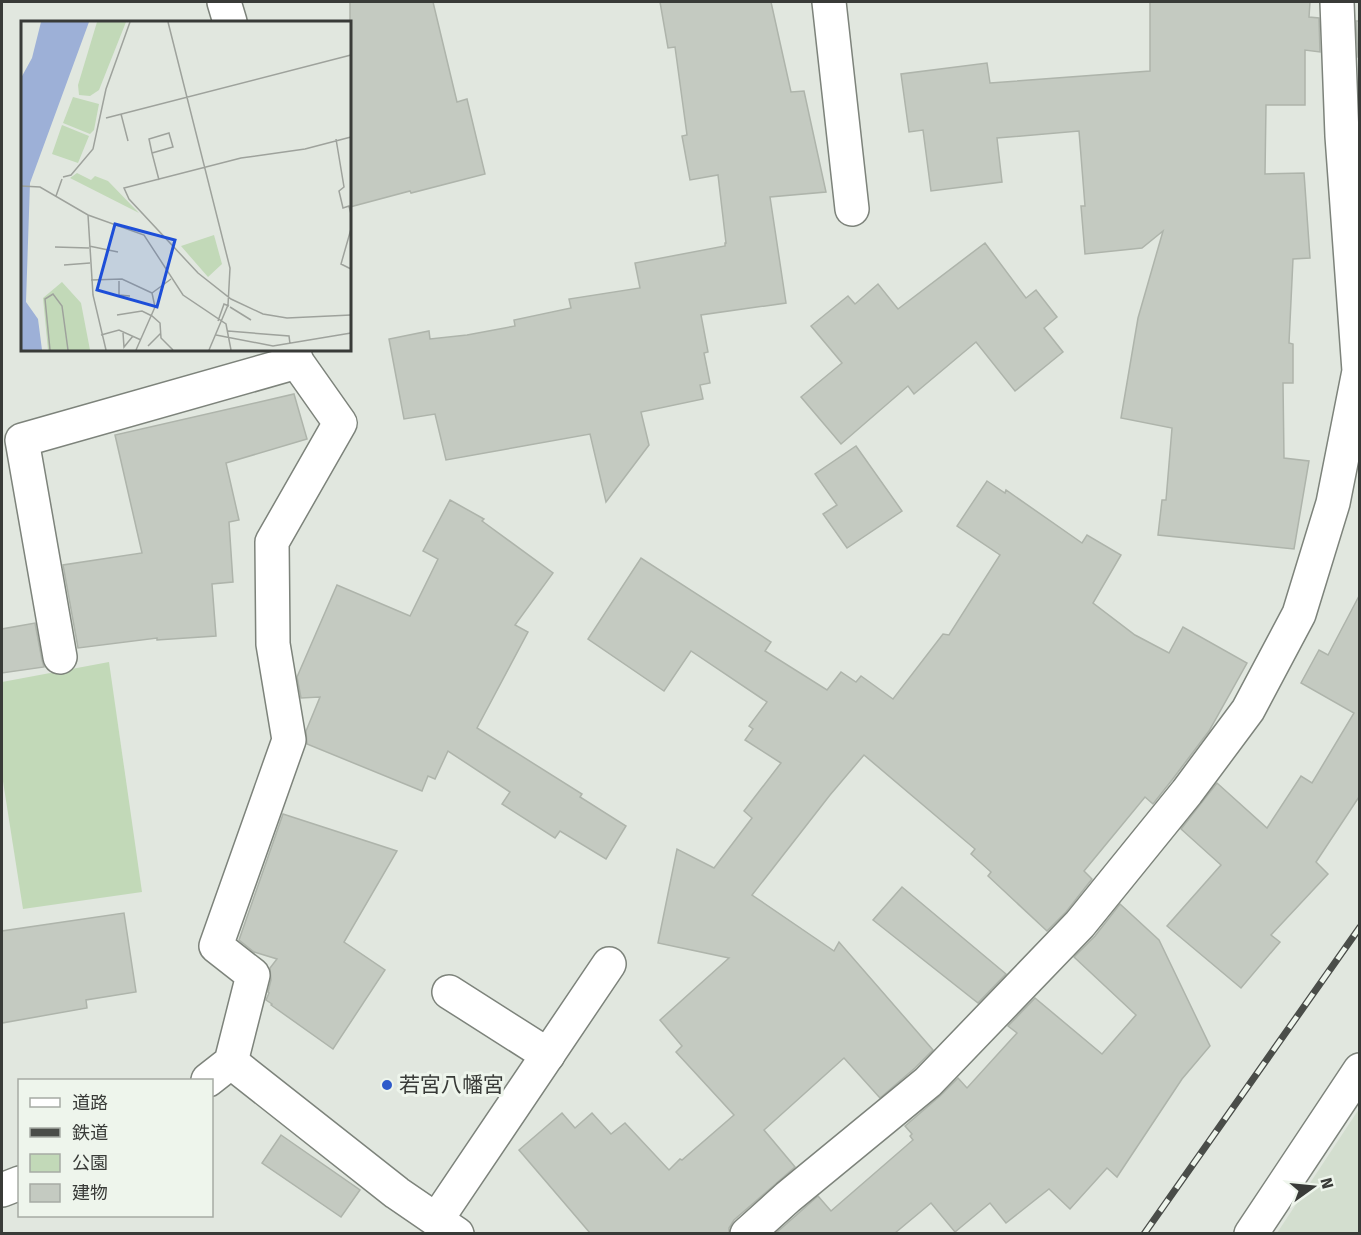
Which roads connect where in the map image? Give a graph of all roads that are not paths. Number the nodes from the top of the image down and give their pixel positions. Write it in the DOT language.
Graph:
graph roads {
  1 [pos="224,2"];
  2 [pos="829,2"];
  3 [pos="1337,2"];
  4 [pos="230,21"];
  5 [pos="852,209"];
  6 [pos="295,356"];
  7 [pos="60,657"];
  8 [pos="609,964"];
  9 [pos="449,992"];
  10 [pos="548,1055"];
  11 [pos="1359,1070"];
  12 [pos="219,1071"];
  13 [pos="18,1184"];
  14 [pos="2,1190"];
  15 [pos="447,1226"];
  16 [pos="747,1233"];
  17 [pos="1251,1233"];
  1 -- 4 [label="street"];
  2 -- 5 [label="street"];
  3 -- 16 [label="street"];
  6 -- 7 [label="street"];
  6 -- 12 [label="street"];
  8 -- 10 [label="street"];
  9 -- 10 [label="street"];
  10 -- 15 [label="street"];
  11 -- 17 [label="street"];
  12 -- 15 [label="street"];
  13 -- 14 [label="street"];
}
